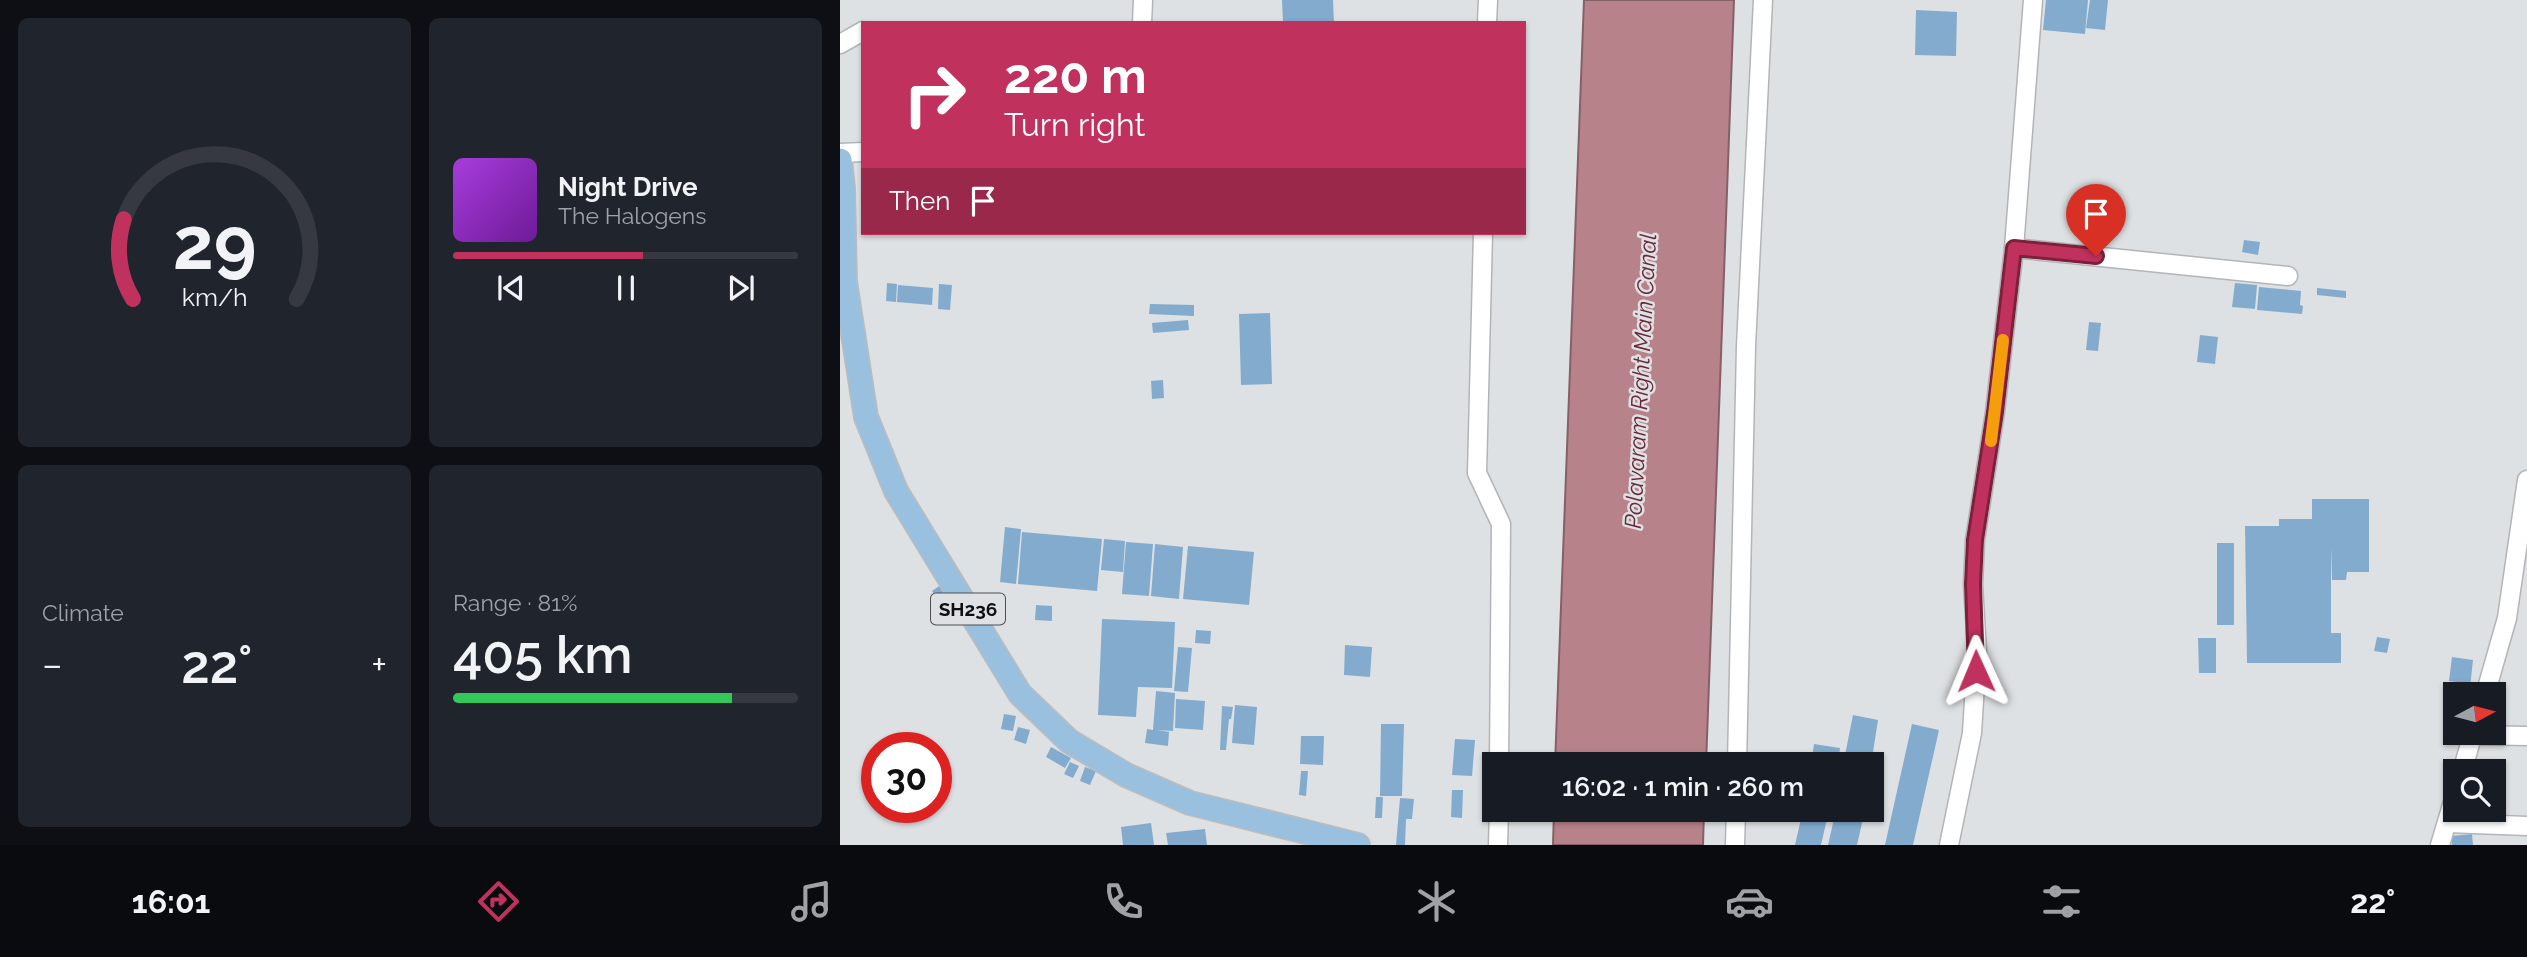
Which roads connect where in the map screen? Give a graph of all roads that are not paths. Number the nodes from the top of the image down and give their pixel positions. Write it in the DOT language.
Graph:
graph roads {
  1 [pos="1143,0"];
  2 [pos="1488,0"];
  3 [pos="1763,0"];
  4 [pos="2033,0"];
  5 [pos="1142,21"];
  6 [pos="1488,21"];
  7 [pos="861,32"];
  8 [pos="840,44"];
  9 [pos="861,152"];
  10 [pos="840,153"];
  11 [pos="840,160"];
  12 [pos="1483,235"];
  13 [pos="2014,248"];
  14 [pos="2288,276"];
  15 [pos="2527,480"];
  16 [pos="2489,682"];
  17 [pos="2506,735"];
  18 [pos="2527,736"];
  19 [pos="1499,752"];
  20 [pos="1737,752"];
  21 [pos="1499,822"];
  22 [pos="1736,822"];
  23 [pos="2447,823"];
  24 [pos="2527,826"];
  25 [pos="1358,845"];
  26 [pos="1498,845"];
  27 [pos="1735,845"];
  28 [pos="1949,845"];
  29 [pos="2441,845"];
  1 -- 5 [label="street"];
  2 -- 6 [label="street"];
  3 -- 20 [label="street"];
  4 -- 13 [label="street"];
  7 -- 8 [label="street"];
  9 -- 10 [label="street"];
  11 -- 25 [label="main road, SH236"];
  12 -- 19 [label="street"];
  13 -- 14 [label="street"];
  13 -- 28 [label="street"];
  15 -- 16 [label="street"];
  17 -- 18 [label="street"];
  21 -- 26 [label="street"];
  22 -- 27 [label="street"];
  23 -- 24 [label="street"];
  23 -- 29 [label="street"];
}
